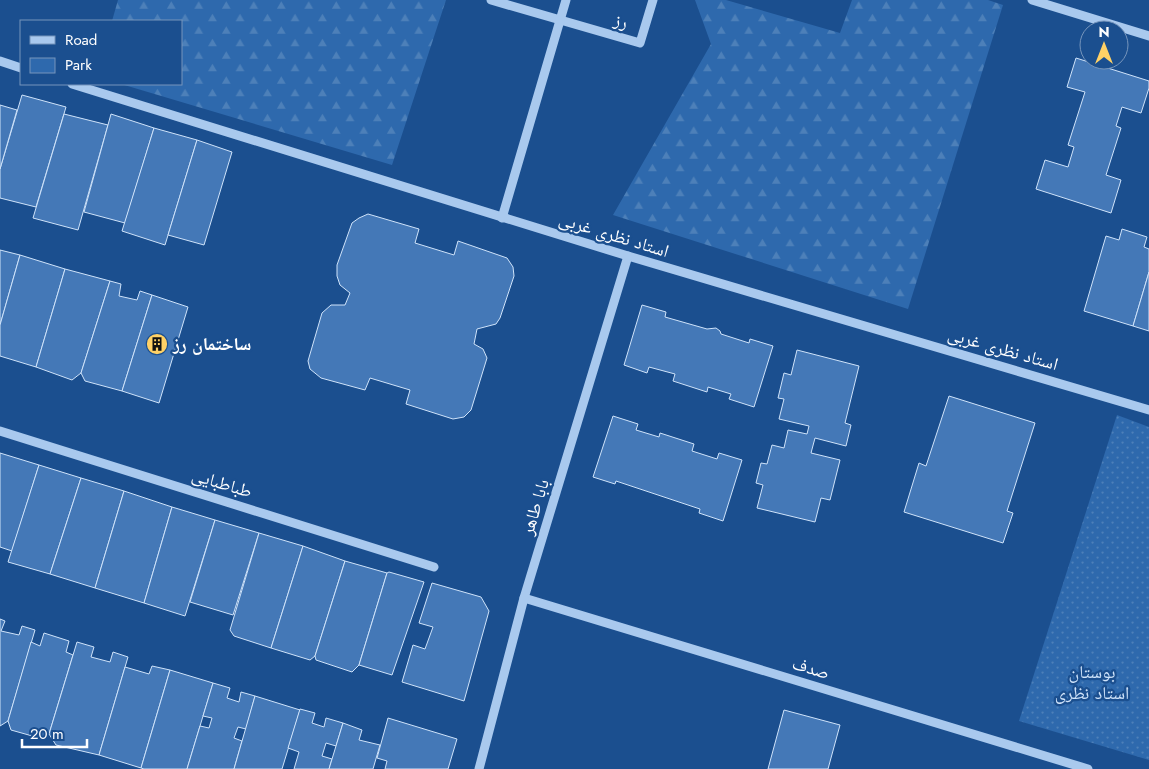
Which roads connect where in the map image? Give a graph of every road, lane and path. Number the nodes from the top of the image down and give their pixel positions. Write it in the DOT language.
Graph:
graph roads {
  1 [pos="491,0"];
  2 [pos="566,0"];
  3 [pos="653,0"];
  4 [pos="1032,0"];
  5 [pos="560,20"];
  6 [pos="1149,36"];
  7 [pos="0,61"];
  8 [pos="20,68"];
  9 [pos="75,85"];
  10 [pos="502,218"];
  11 [pos="628,256"];
  12 [pos="1149,410"];
  13 [pos="0,431"];
  14 [pos="434,567"];
  15 [pos="524,598"];
  16 [pos="479,769"];
  17 [pos="1088,769"];
  1 -- 5 [label="street, رز"];
  2 -- 5 [label="street"];
  3 -- 5 [label="street, رز"];
  4 -- 6 [label="street"];
  5 -- 10 [label="street"];
  7 -- 8 [label="street"];
  9 -- 10 [label="street, استاد نظری غربی"];
  10 -- 11 [label="street, استاد نظری غربی"];
  11 -- 12 [label="street, استاد نظری غربی"];
  11 -- 15 [label="street, بابا طاهر"];
  13 -- 14 [label="street, طباطبایی"];
  15 -- 16 [label="street, بابا طاهر"];
  15 -- 17 [label="street, صدف"];
}
